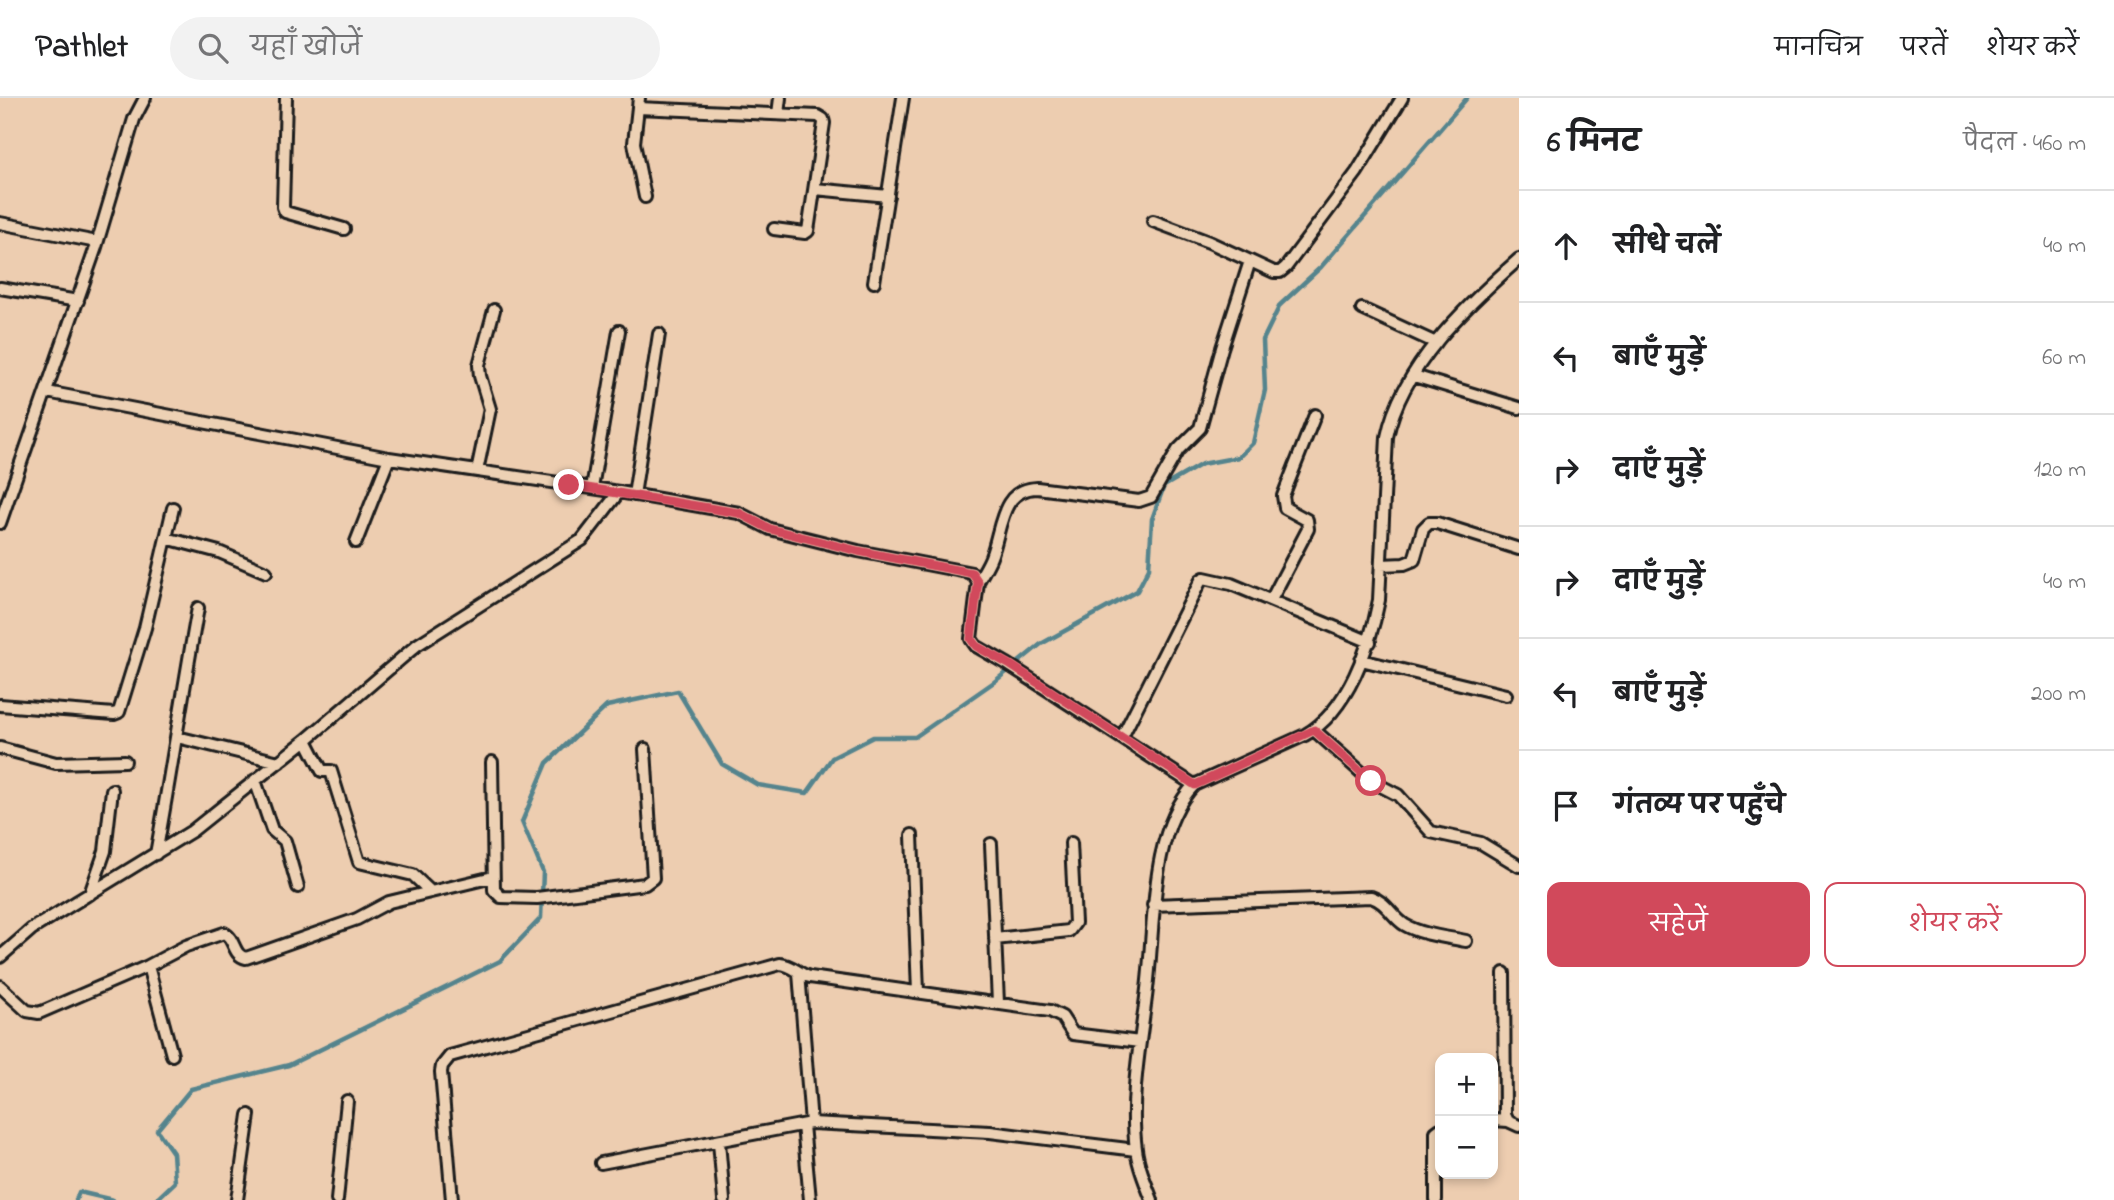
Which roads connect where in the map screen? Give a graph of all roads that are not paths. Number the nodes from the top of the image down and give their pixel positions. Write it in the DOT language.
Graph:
graph roads {
  1 [pos="145,98"];
  2 [pos="286,98"];
  3 [pos="780,98"];
  4 [pos="903,98"];
  5 [pos="1402,98"];
  6 [pos="638,103"];
  7 [pos="778,114"];
  8 [pos="815,190"];
  9 [pos="888,196"];
  10 [pos="645,197"];
  11 [pos="1153,221"];
  12 [pos="0,223"];
  13 [pos="344,229"];
  14 [pos="774,229"];
  15 [pos="97,242"];
  16 [pos="1519,259"];
  17 [pos="1250,261"];
  18 [pos="874,282"];
  19 [pos="0,288"];
  20 [pos="78,301"];
  21 [pos="1362,309"];
  22 [pos="494,310"];
  23 [pos="619,331"];
  24 [pos="659,334"];
  25 [pos="1436,344"];
  26 [pos="1414,376"];
  27 [pos="47,393"];
  28 [pos="1519,408"];
  29 [pos="1315,415"];
  30 [pos="389,458"];
  31 [pos="477,471"];
  32 [pos="592,488"];
  33 [pos="619,492"];
  34 [pos="634,495"];
  35 [pos="173,508"];
  36 [pos="0,523"];
  37 [pos="166,538"];
  38 [pos="356,542"];
  39 [pos="1519,549"];
  40 [pos="1381,565"];
  41 [pos="266,572"];
  42 [pos="978,582"];
  43 [pos="1271,600"];
  44 [pos="198,608"];
  45 [pos="1370,642"];
  46 [pos="1361,660"];
  47 [pos="1506,695"];
  48 [pos="0,705"];
  49 [pos="1314,730"];
  50 [pos="177,737"];
  51 [pos="1122,737"];
  52 [pos="306,740"];
  53 [pos="0,748"];
  54 [pos="645,749"];
  55 [pos="125,761"];
  56 [pos="279,761"];
  57 [pos="492,762"];
  58 [pos="256,780"];
  59 [pos="1195,785"];
  60 [pos="111,790"];
  61 [pos="912,835"];
  62 [pos="1071,843"];
  63 [pos="991,844"];
  64 [pos="156,855"];
  65 [pos="1519,866"];
  66 [pos="493,877"];
  67 [pos="298,887"];
  68 [pos="431,892"];
  69 [pos="90,894"];
  70 [pos="1153,905"];
  71 [pos="995,939"];
  72 [pos="1466,941"];
  73 [pos="0,957"];
  74 [pos="148,965"];
  75 [pos="799,973"];
  76 [pos="1504,974"];
  77 [pos="0,986"];
  78 [pos="918,992"];
  79 [pos="998,1003"];
  80 [pos="1140,1042"];
  81 [pos="172,1055"];
  82 [pos="347,1101"];
  83 [pos="249,1115"];
  84 [pos="1498,1120"];
  85 [pos="1508,1121"];
  86 [pos="807,1124"];
  87 [pos="1519,1126"];
  88 [pos="719,1142"];
  89 [pos="1136,1150"];
  90 [pos="601,1163"];
  91 [pos="1436,1179"];
  92 [pos="237,1200"];
  93 [pos="337,1200"];
  94 [pos="452,1200"];
  95 [pos="723,1200"];
  96 [pos="810,1200"];
  97 [pos="1152,1200"];
  98 [pos="1436,1200"];
  1 -- 15 [label="street"];
  2 -- 13 [label="street"];
  3 -- 7 [label="street"];
  4 -- 9 [label="street"];
  5 -- 17 [label="street"];
  6 -- 7 [label="street"];
  6 -- 10 [label="street"];
  7 -- 8 [label="street"];
  8 -- 9 [label="street"];
  8 -- 14 [label="street"];
  9 -- 18 [label="street"];
  11 -- 17 [label="street"];
  12 -- 15 [label="street"];
  15 -- 20 [label="street"];
  16 -- 25 [label="street"];
  17 -- 42 [label="street"];
  19 -- 20 [label="street"];
  20 -- 27 [label="street"];
  21 -- 25 [label="street"];
  22 -- 31 [label="street"];
  23 -- 32 [label="street"];
  24 -- 34 [label="street"];
  25 -- 26 [label="street"];
  26 -- 28 [label="street"];
  26 -- 40 [label="street"];
  27 -- 30 [label="street"];
  27 -- 36 [label="street"];
  29 -- 43 [label="street"];
  30 -- 31 [label="street"];
  30 -- 38 [label="street"];
  31 -- 32 [label="street"];
  32 -- 33 [label="street"];
  33 -- 34 [label="street"];
  33 -- 52 [label="street"];
  34 -- 42 [label="street"];
  35 -- 37 [label="street"];
  37 -- 41 [label="street"];
  37 -- 48 [label="street"];
  39 -- 40 [label="street"];
  40 -- 45 [label="street"];
  42 -- 51 [label="street"];
  43 -- 45 [label="street"];
  43 -- 51 [label="street"];
  44 -- 50 [label="street"];
  45 -- 46 [label="street"];
  46 -- 47 [label="street"];
  46 -- 49 [label="street"];
  49 -- 59 [label="street"];
  49 -- 65 [label="street"];
  50 -- 56 [label="street"];
  50 -- 64 [label="street"];
  51 -- 59 [label="street"];
  52 -- 56 [label="street"];
  52 -- 68 [label="street"];
  53 -- 55 [label="street"];
  54 -- 66 [label="street"];
  56 -- 58 [label="street"];
  57 -- 66 [label="street"];
  58 -- 64 [label="street"];
  58 -- 67 [label="street"];
  59 -- 70 [label="street"];
  60 -- 69 [label="street"];
  61 -- 78 [label="street"];
  62 -- 71 [label="street"];
  63 -- 71 [label="street"];
  64 -- 69 [label="street"];
  66 -- 68 [label="street"];
  68 -- 74 [label="street"];
  69 -- 73 [label="street"];
  70 -- 72 [label="street"];
  70 -- 80 [label="street"];
  71 -- 79 [label="street"];
  74 -- 77 [label="street"];
  74 -- 81 [label="street"];
  75 -- 78 [label="street"];
  75 -- 86 [label="street"];
  75 -- 94 [label="street"];
  76 -- 85 [label="street"];
  78 -- 79 [label="street"];
  79 -- 80 [label="street"];
  80 -- 89 [label="street"];
  82 -- 93 [label="street"];
  83 -- 92 [label="street"];
  84 -- 85 [label="street"];
  85 -- 87 [label="street"];
  86 -- 88 [label="street"];
  86 -- 89 [label="street"];
  86 -- 96 [label="street"];
  88 -- 90 [label="street"];
  88 -- 95 [label="street"];
  89 -- 97 [label="street"];
  91 -- 98 [label="street"];
}
